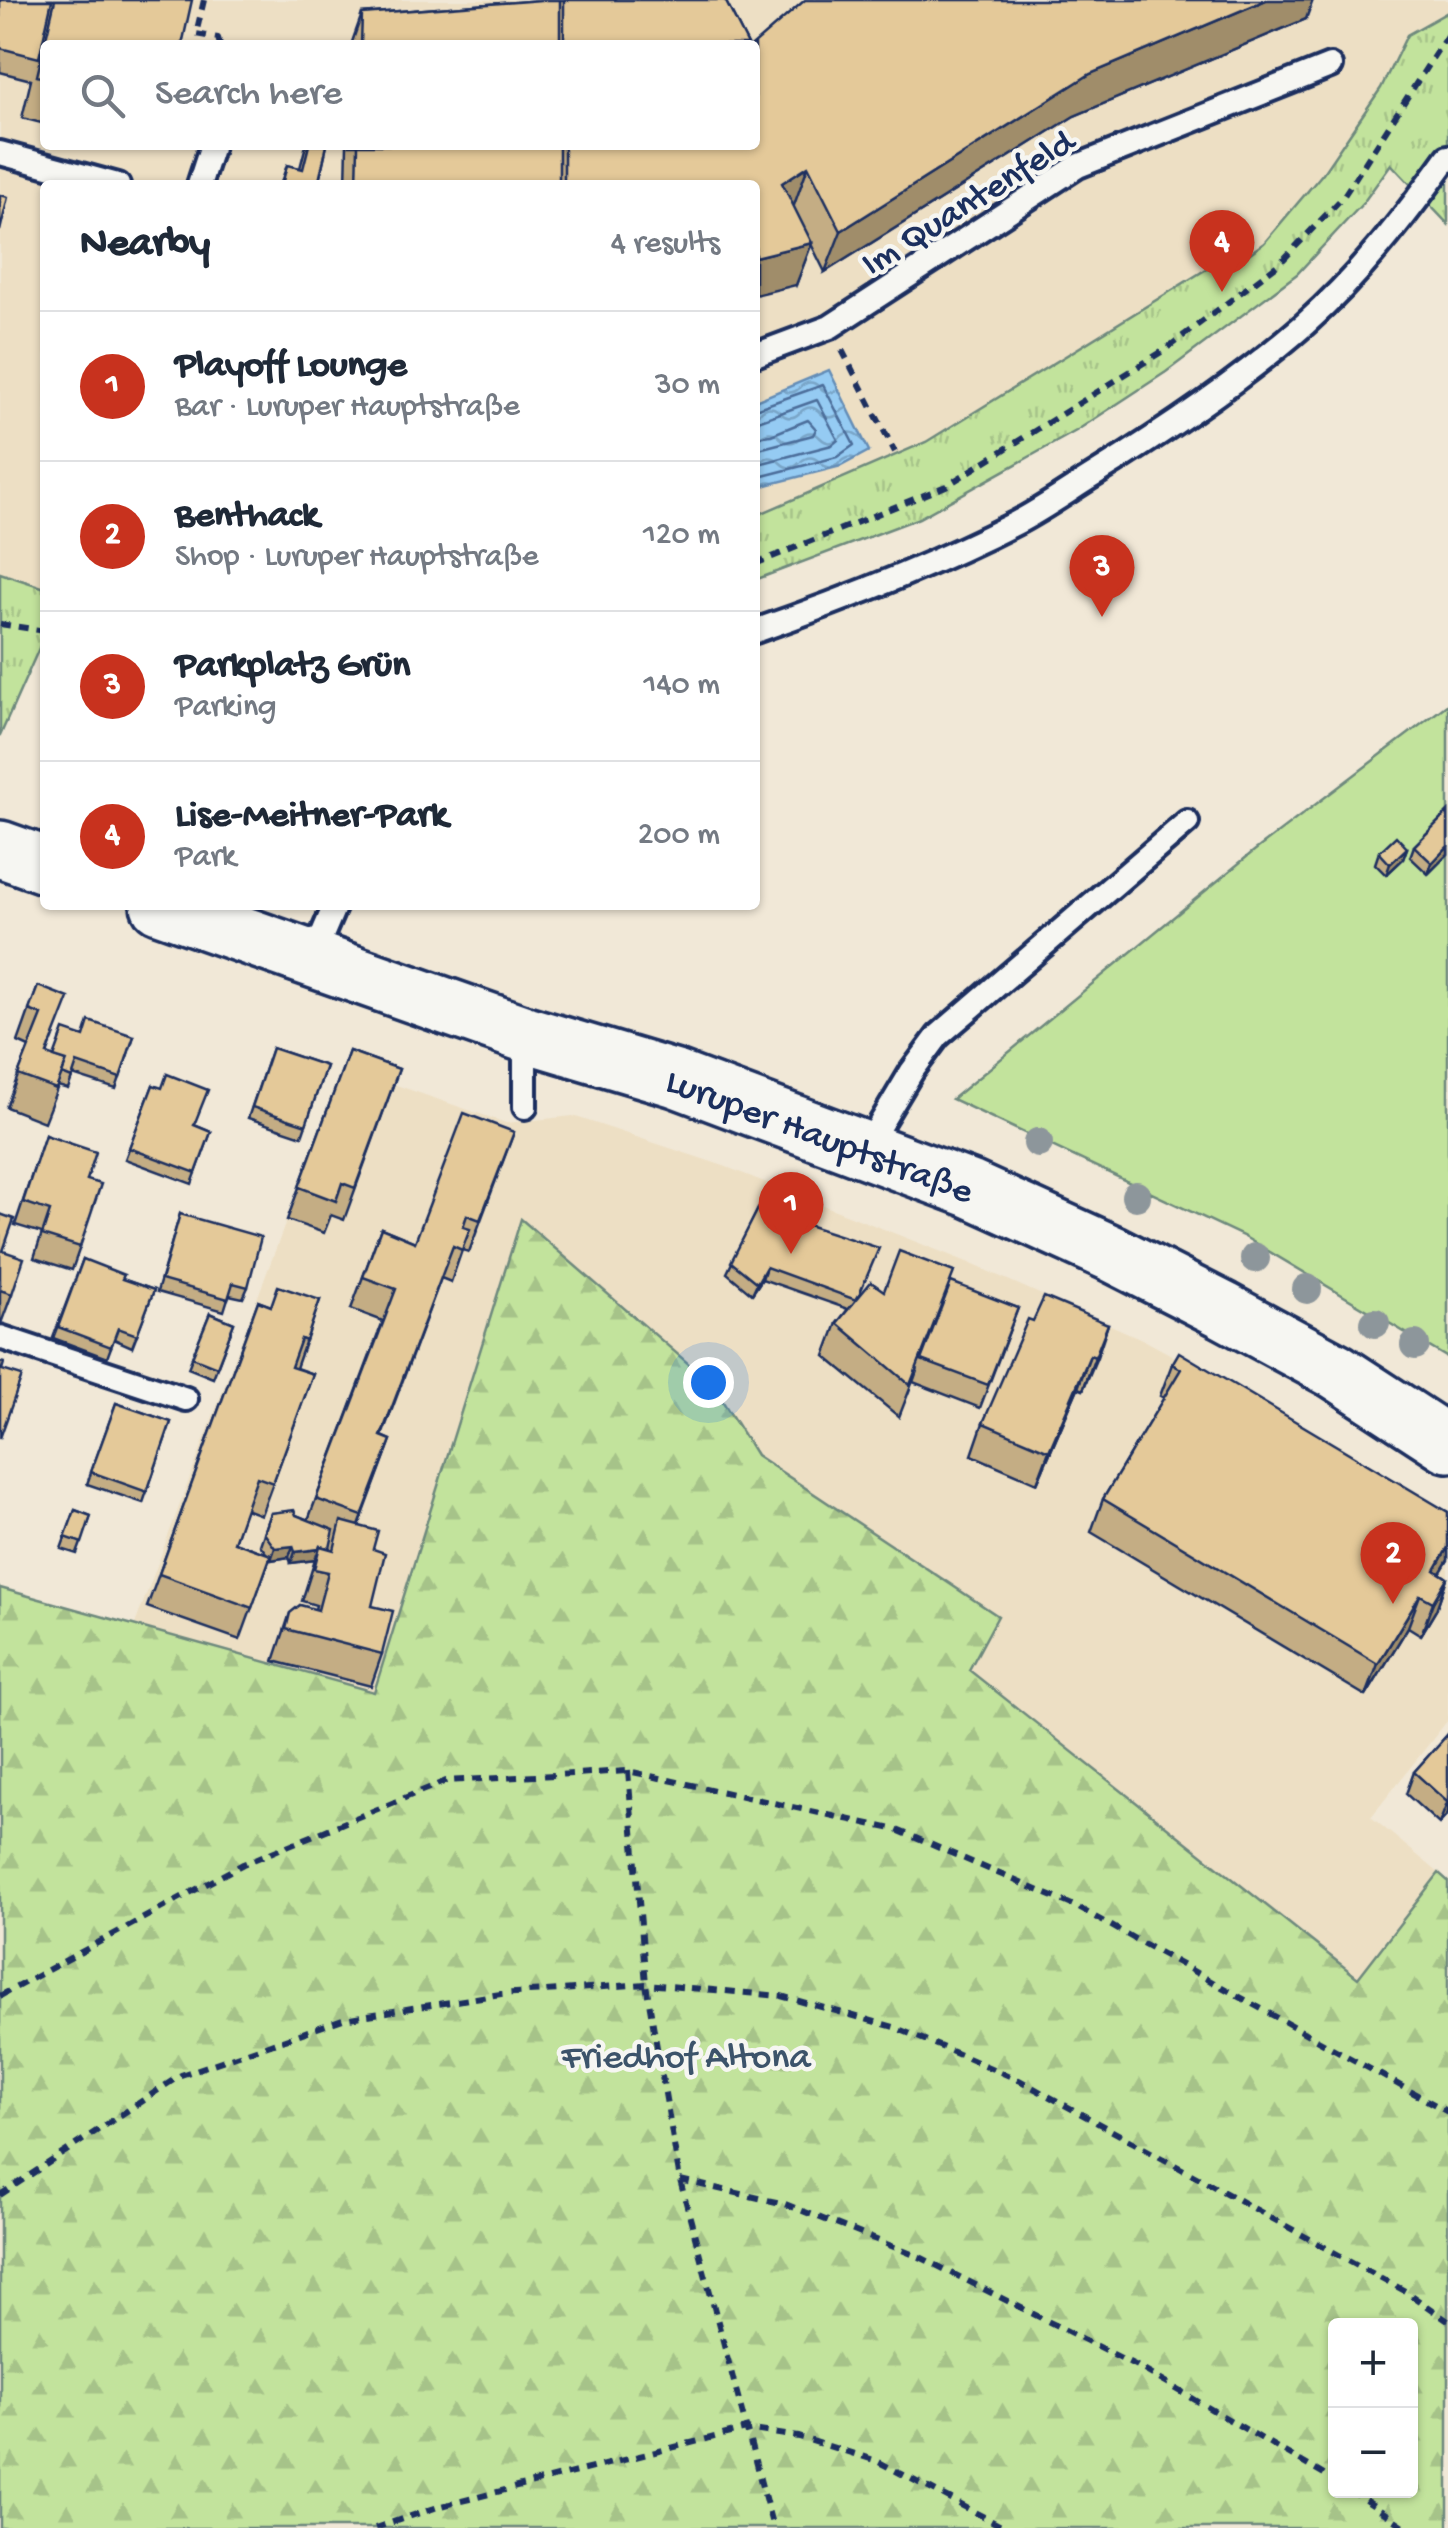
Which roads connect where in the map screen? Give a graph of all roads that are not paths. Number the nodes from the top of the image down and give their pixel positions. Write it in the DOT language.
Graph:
graph roads {
  1 [pos="1330,66"];
  2 [pos="210,150"];
  3 [pos="0,153"];
  4 [pos="1448,156"];
  5 [pos="100,180"];
  6 [pos="200,180"];
  7 [pos="760,353"];
  8 [pos="760,629"];
  9 [pos="1187,822"];
  10 [pos="0,849"];
  11 [pos="40,862"];
  12 [pos="174,910"];
  13 [pos="333,910"];
  14 [pos="312,959"];
  15 [pos="525,1034"];
  16 [pos="524,1107"];
  17 [pos="866,1148"];
  18 [pos="0,1338"];
  19 [pos="186,1399"];
  20 [pos="1448,1444"];
  1 -- 7 [label="lane, Im Quantenfeld"];
  2 -- 6 [label="lane"];
  3 -- 5 [label="lane"];
  4 -- 8 [label="lane"];
  9 -- 17 [label="lane"];
  10 -- 11 [label="main road"];
  12 -- 14 [label="main road, Luruper Hauptstraße"];
  13 -- 14 [label="lane"];
  14 -- 15 [label="main road, Luruper Hauptstraße"];
  15 -- 16 [label="lane"];
  15 -- 17 [label="main road, Luruper Hauptstraße"];
  17 -- 20 [label="main road, Luruper Hauptstraße"];
  18 -- 19 [label="lane"];
}
